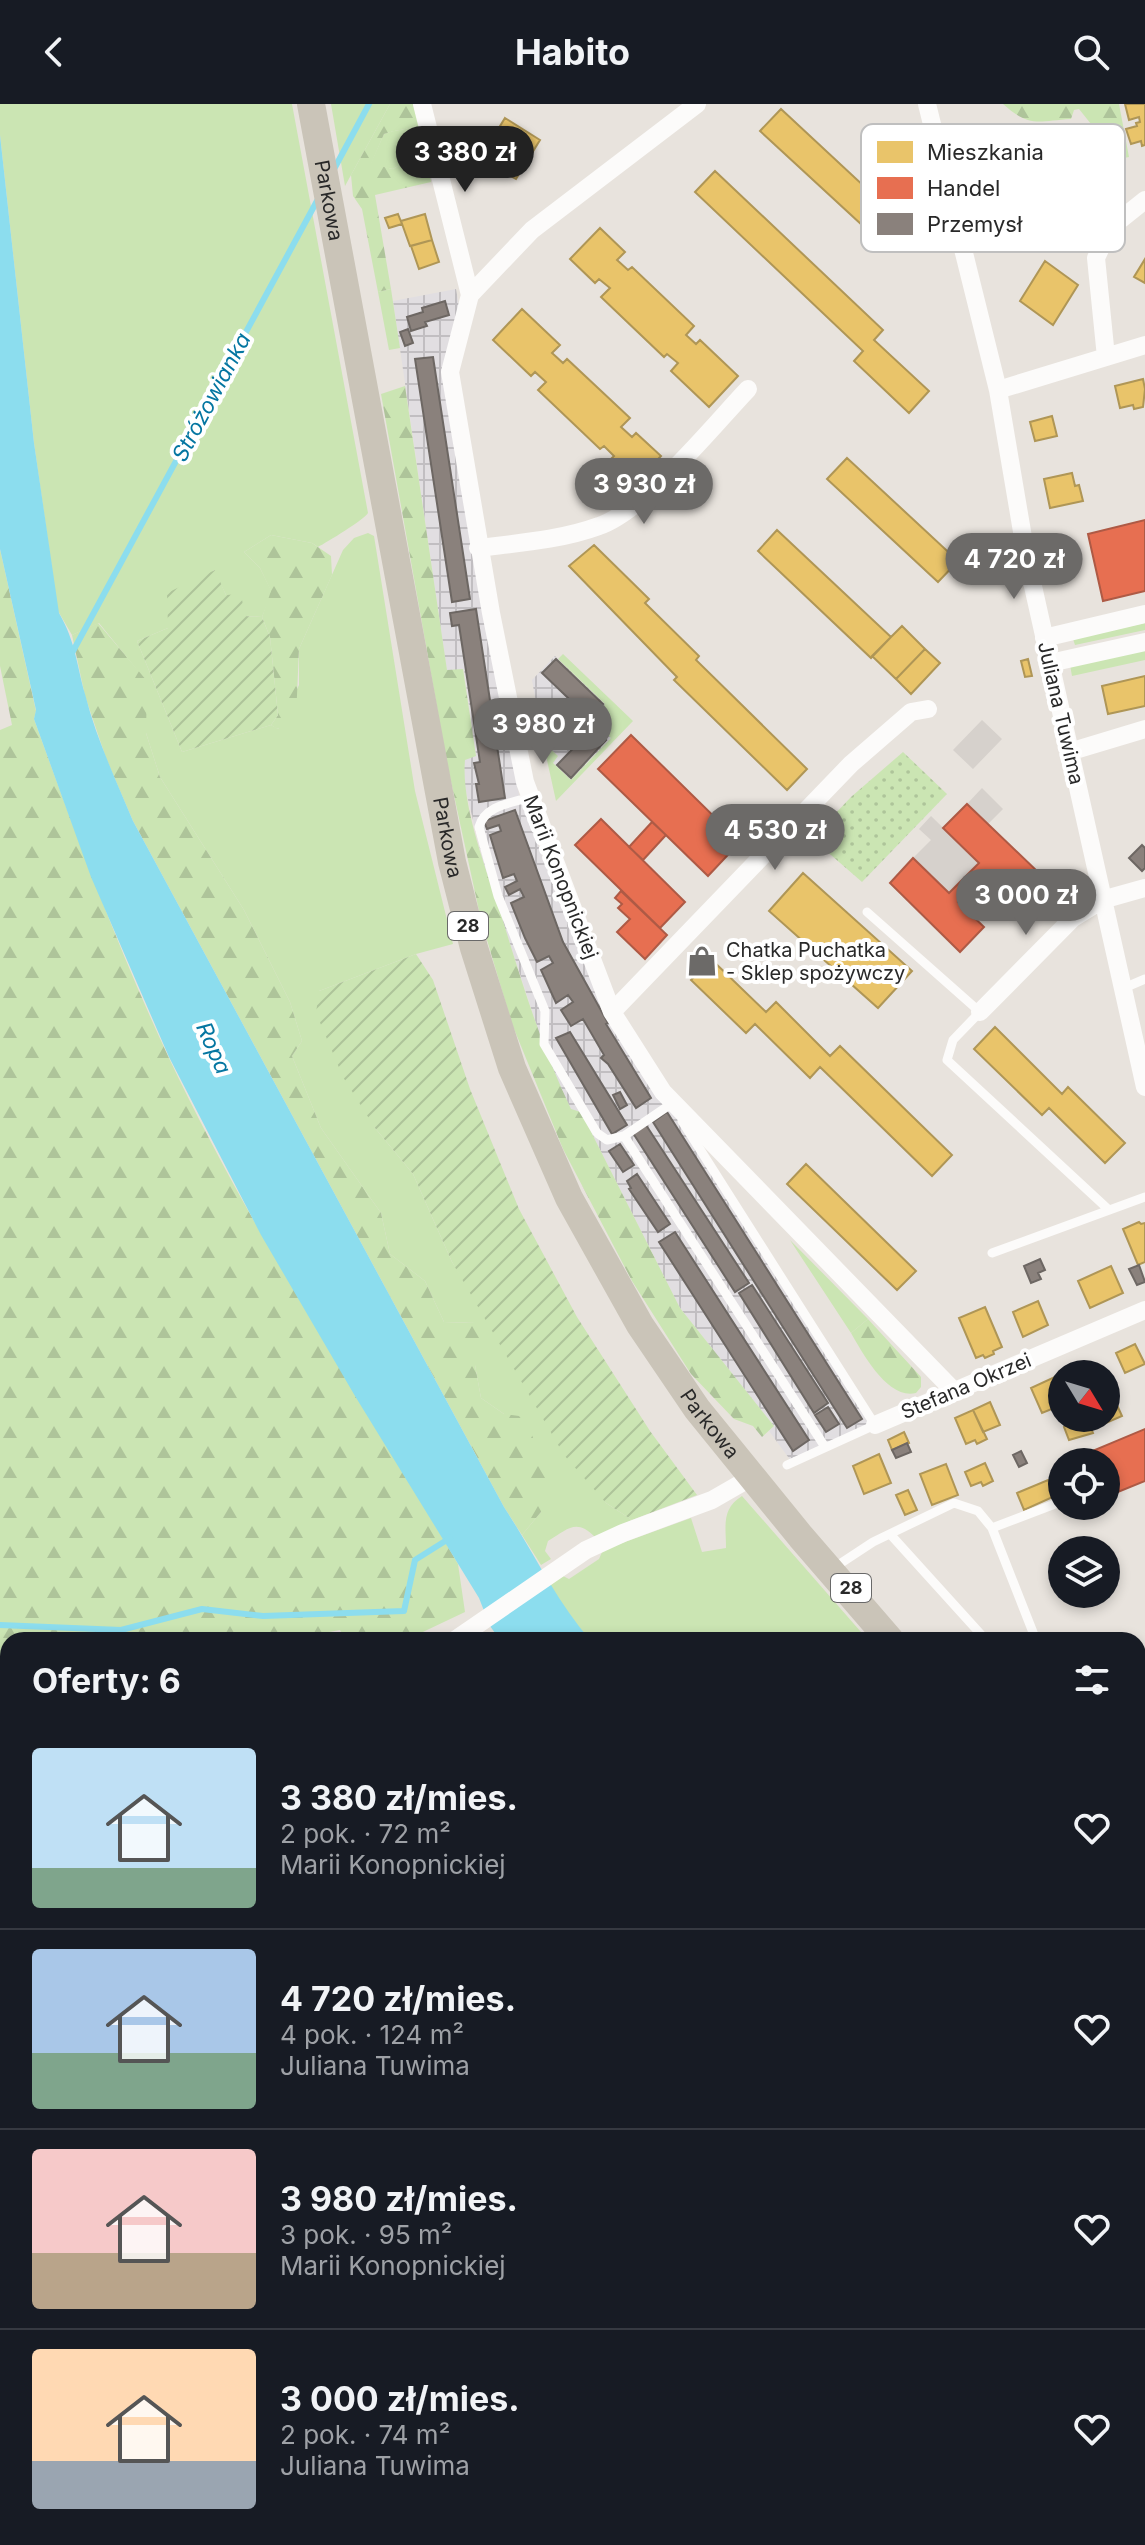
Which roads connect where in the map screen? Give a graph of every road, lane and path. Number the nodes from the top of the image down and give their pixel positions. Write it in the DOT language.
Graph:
graph roads {
  1 [pos="422,104"];
  2 [pos="697,104"];
  3 [pos="927,104"];
  4 [pos="313,118"];
  5 [pos="932,124"];
  6 [pos="1145,200"];
  7 [pos="1125,216"];
  8 [pos="964,252"];
  9 [pos="1099,252"];
  10 [pos="470,295"];
  11 [pos="1145,345"];
  12 [pos="1106,357"];
  13 [pos="748,389"];
  14 [pos="998,390"];
  15 [pos="478,548"];
  16 [pos="1145,614"];
  17 [pos="1044,638"];
  18 [pos="1145,642"];
  19 [pos="1050,663"];
  20 [pos="928,709"];
  21 [pos="1145,729"];
  22 [pos="1069,752"];
  23 [pos="531,797"];
  24 [pos="1145,888"];
  25 [pos="1102,900"];
  26 [pos="867,912"];
  27 [pos="1145,979"];
  28 [pos="1124,988"];
  29 [pos="612,1012"];
  30 [pos="980,1012"];
  31 [pos="1145,1087"];
  32 [pos="667,1098"];
  33 [pos="624,1136"];
  34 [pos="1145,1197"];
  35 [pos="1109,1210"];
  36 [pos="992,1253"];
  37 [pos="1145,1310"];
  38 [pos="954,1391"];
  39 [pos="875,1425"];
  40 [pos="825,1447"];
  41 [pos="787,1465"];
  42 [pos="752,1477"];
  43 [pos="1048,1507"];
  44 [pos="992,1528"];
  45 [pos="890,1534"];
  46 [pos="801,1537"];
  47 [pos="832,1569"];
  48 [pos="467,1632"];
  49 [pos="883,1632"];
  50 [pos="893,1632"];
  51 [pos="979,1632"];
  52 [pos="1033,1632"];
  1 -- 10 [label="street"];
  2 -- 10 [label="street, Marii Konopnickiej"];
  3 -- 5 [label="street, Juliana Tuwima"];
  4 -- 42 [label="main road, Parkowa / 28"];
  6 -- 7 [label="street"];
  8 -- 14 [label="street, Juliana Tuwima"];
  9 -- 12 [label="street"];
  10 -- 15 [label="street, Marii Konopnickiej"];
  11 -- 12 [label="street"];
  12 -- 14 [label="street"];
  13 -- 15 [label="street"];
  14 -- 17 [label="street, Juliana Tuwima"];
  15 -- 23 [label="street, Marii Konopnickiej"];
  16 -- 17 [label="street"];
  17 -- 19 [label="street, Juliana Tuwima"];
  18 -- 19 [label="street"];
  19 -- 22 [label="street, Juliana Tuwima"];
  20 -- 29 [label="street"];
  21 -- 22 [label="street"];
  22 -- 25 [label="street, Juliana Tuwima"];
  23 -- 29 [label="street, Marii Konopnickiej"];
  23 -- 33 [label="lane"];
  24 -- 25 [label="street"];
  25 -- 28 [label="street, Juliana Tuwima"];
  25 -- 30 [label="street"];
  26 -- 30 [label="lane"];
  27 -- 28 [label="lane"];
  28 -- 31 [label="street, Juliana Tuwima"];
  29 -- 32 [label="street, Marii Konopnickiej"];
  30 -- 35 [label="lane"];
  32 -- 33 [label="lane"];
  32 -- 38 [label="street, Marii Konopnickiej"];
  32 -- 39 [label="lane"];
  33 -- 40 [label="lane"];
  34 -- 35 [label="lane"];
  35 -- 36 [label="lane"];
  37 -- 38 [label="street, Stefana Okrzei"];
  38 -- 39 [label="street, Stefana Okrzei"];
  39 -- 40 [label="lane"];
  40 -- 41 [label="lane"];
  42 -- 46 [label="main road, Parkowa / 28"];
  42 -- 48 [label="street"];
  43 -- 44 [label="lane"];
  44 -- 45 [label="lane"];
  44 -- 52 [label="lane"];
  45 -- 47 [label="lane"];
  45 -- 51 [label="lane"];
  46 -- 47 [label="main road, Parkowa / 28"];
  46 -- 49 [label="main road, Parkowa / 28"];
  47 -- 50 [label="main road, Parkowa / 28"];
}
